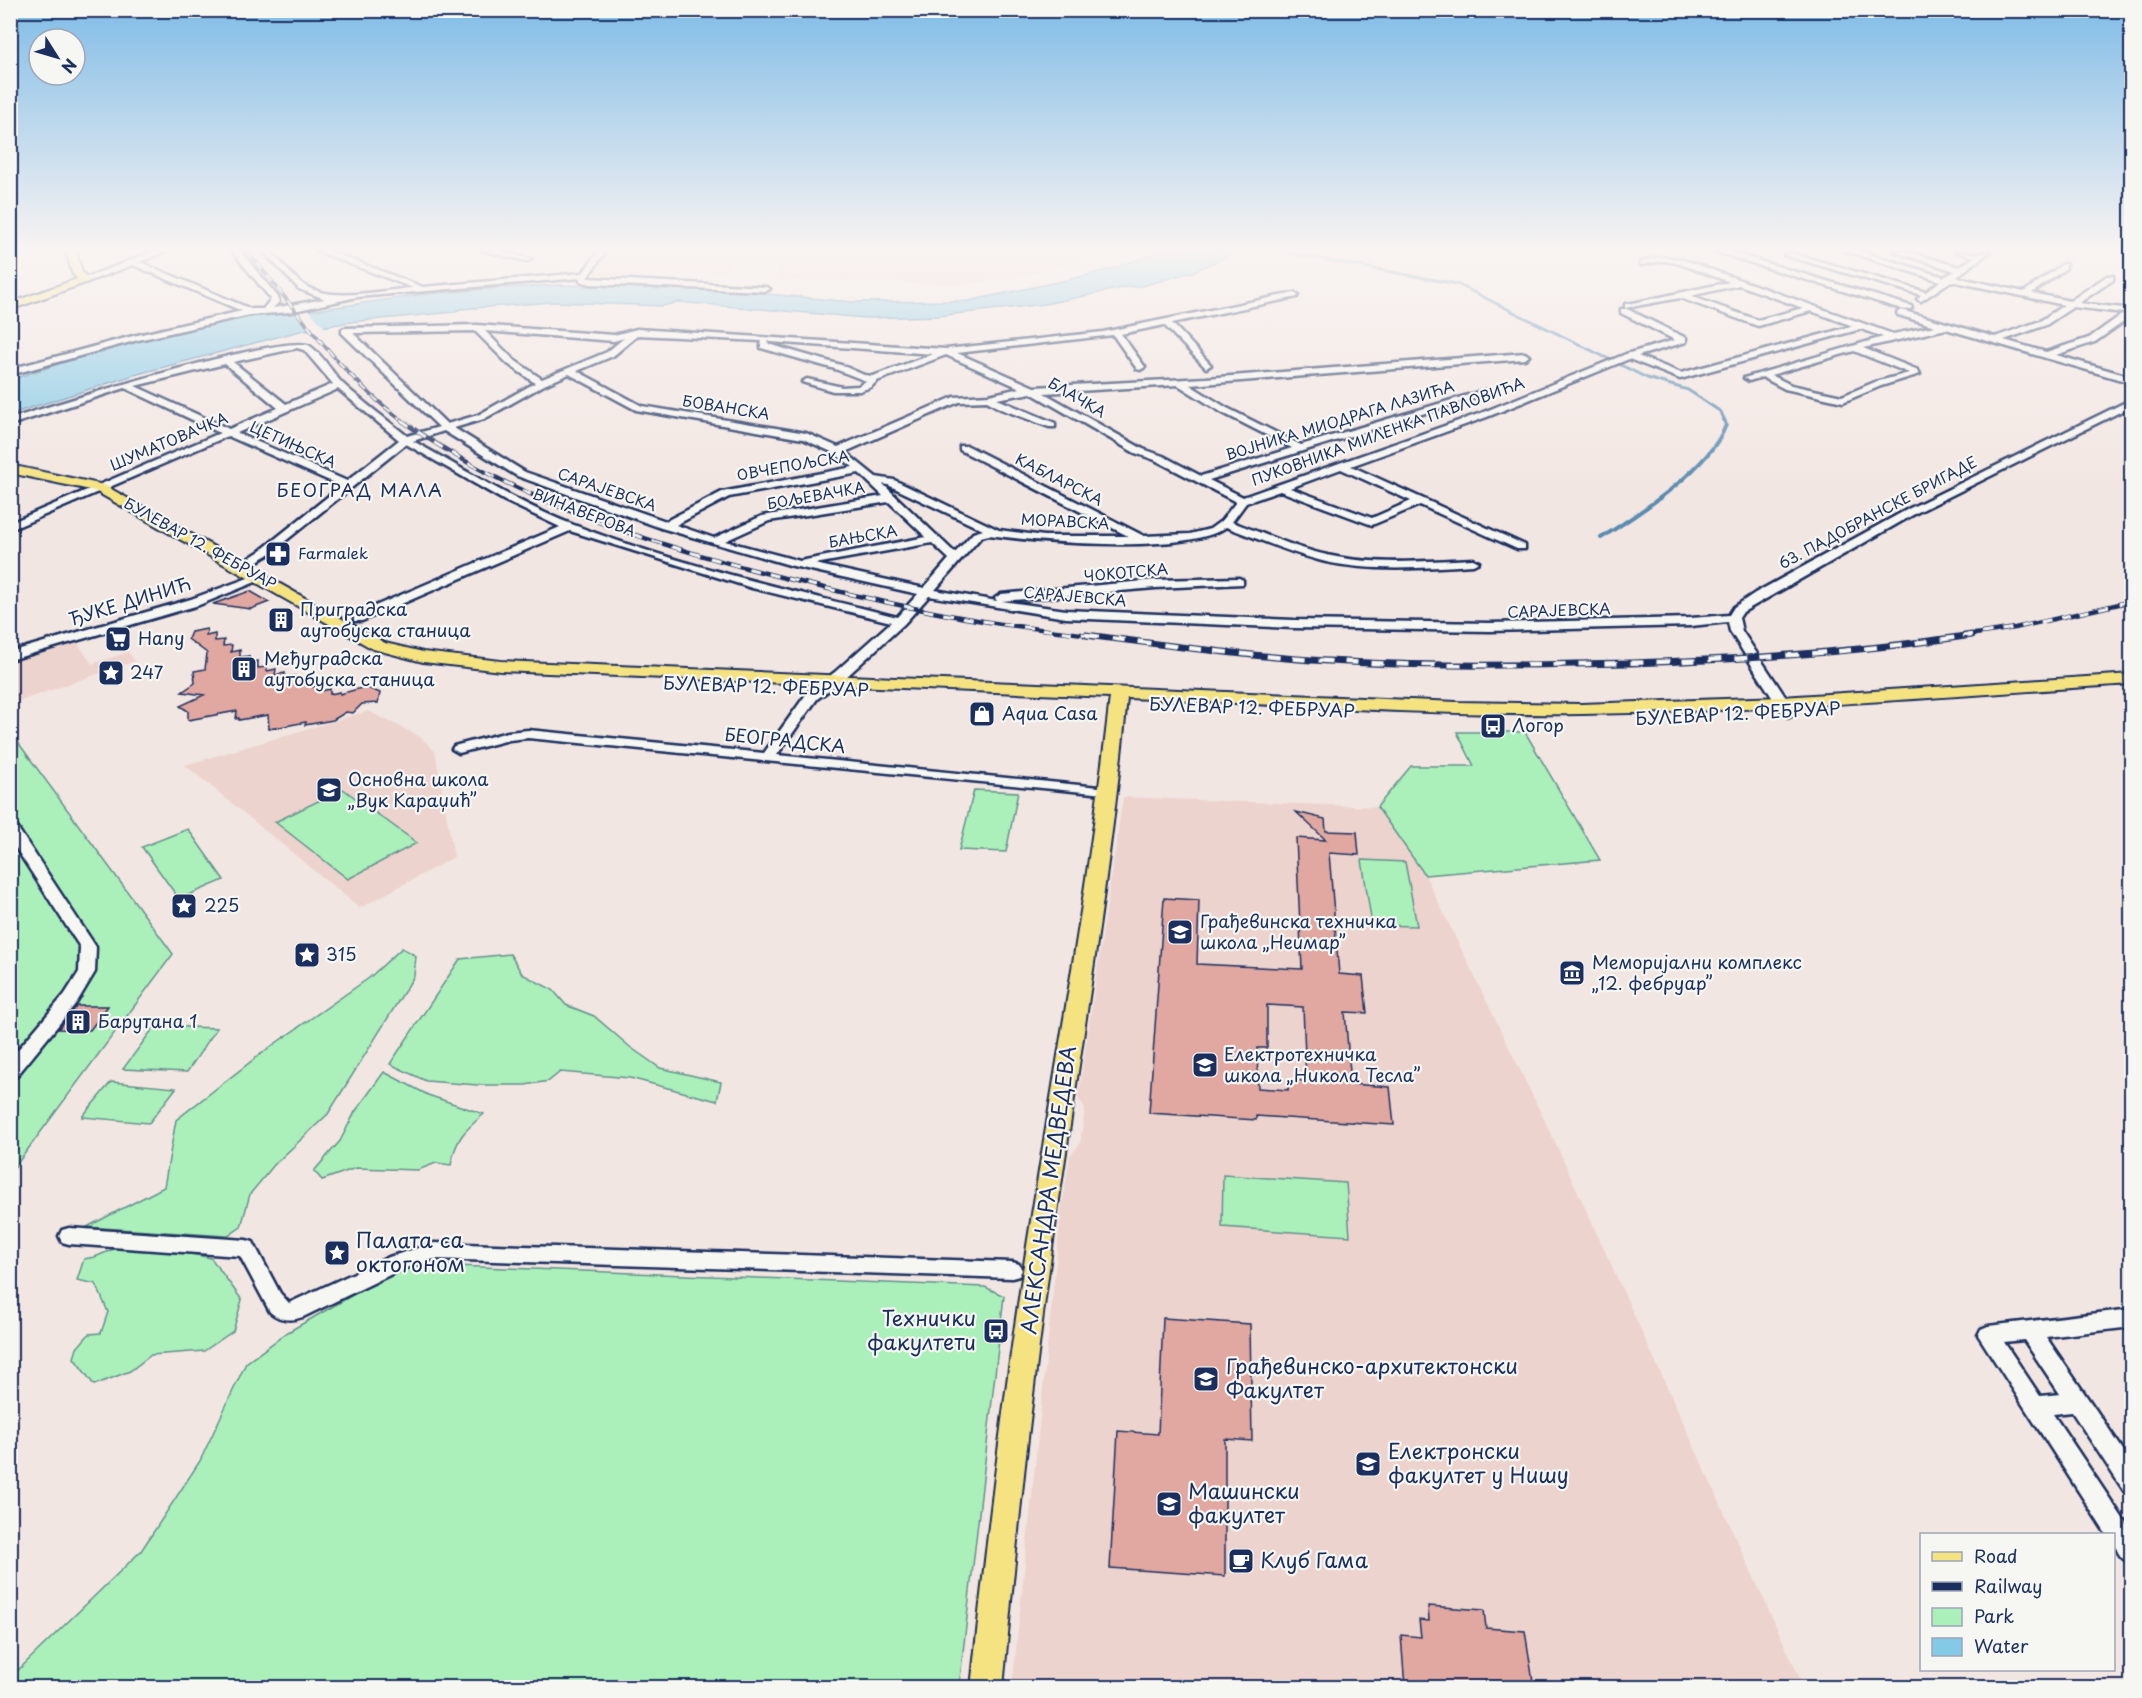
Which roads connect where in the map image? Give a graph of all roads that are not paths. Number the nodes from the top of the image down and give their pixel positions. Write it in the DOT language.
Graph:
graph roads {
  1 [pos="170,330"];
  2 [pos="378,330"];
  3 [pos="479,330"];
  4 [pos="508,330"];
  5 [pos="1129,330"];
  6 [pos="1174,330"];
  7 [pos="1665,330"];
  8 [pos="1847,330"];
  9 [pos="1870,330"];
  10 [pos="1926,330"];
  11 [pos="1963,330"];
  12 [pos="2023,330"];
  13 [pos="2110,330"];
  14 [pos="345,331"];
  15 [pos="637,332"];
  16 [pos="1116,333"];
  17 [pos="1892,337"];
  18 [pos="771,339"];
  19 [pos="1996,340"];
  20 [pos="1855,348"];
  21 [pos="946,352"];
  22 [pos="2046,355"];
  23 [pos="1524,356"];
  24 [pos="1629,356"];
  25 [pos="226,360"];
  26 [pos="1206,365"];
  27 [pos="1140,367"];
  28 [pos="570,371"];
  29 [pos="10,372"];
  30 [pos="1763,374"];
  31 [pos="1749,378"];
  32 [pos="874,379"];
  33 [pos="2132,380"];
  34 [pos="807,382"];
  35 [pos="541,383"];
  36 [pos="1181,383"];
  37 [pos="126,386"];
  38 [pos="339,386"];
  39 [pos="1034,391"];
  40 [pos="1488,392"];
  41 [pos="989,398"];
  42 [pos="2132,402"];
  43 [pos="286,409"];
  44 [pos="10,422"];
  45 [pos="1052,425"];
  46 [pos="446,428"];
  47 [pos="228,433"];
  48 [pos="405,440"];
  49 [pos="964,448"];
  50 [pos="1300,449"];
  51 [pos="838,451"];
  52 [pos="1343,466"];
  53 [pos="10,469"];
  54 [pos="861,469"];
  55 [pos="1201,479"];
  56 [pos="873,480"];
  57 [pos="350,486"];
  58 [pos="99,488"];
  59 [pos="1281,488"];
  60 [pos="891,498"];
  61 [pos="1242,501"];
  62 [pos="1421,501"];
  63 [pos="1226,523"];
  64 [pos="665,526"];
  65 [pos="10,527"];
  66 [pos="569,527"];
  67 [pos="997,532"];
  68 [pos="1140,538"];
  69 [pos="934,539"];
  70 [pos="715,542"];
  71 [pos="1521,547"];
  72 [pos="956,560"];
  73 [pos="1473,562"];
  74 [pos="797,564"];
  75 [pos="242,567"];
  76 [pos="259,577"];
  77 [pos="1239,582"];
  78 [pos="924,592"];
  79 [pos="980,599"];
  80 [pos="358,618"];
  81 [pos="1733,618"];
  82 [pos="900,621"];
  83 [pos="10,656"];
  84 [pos="2132,679"];
  85 [pos="825,685"];
  86 [pos="2132,689"];
  87 [pos="1119,698"];
  88 [pos="1785,707"];
  89 [pos="459,749"];
  90 [pos="768,757"];
  91 [pos="1108,792"];
  92 [pos="10,828"];
  93 [pos="10,1072"];
  94 [pos="69,1236"];
  95 [pos="1012,1270"];
  96 [pos="2132,1318"];
  97 [pos="2029,1330"];
  98 [pos="2078,1402"];
  99 [pos="2035,1406"];
  100 [pos="2132,1483"];
  101 [pos="2132,1553"];
  102 [pos="987,1688"];
  1 -- 29 [label="street"];
  2 -- 14 [label="street, БЛАЧКА"];
  3 -- 35 [label="street"];
  4 -- 15 [label="street, БЛАЧКА"];
  5 -- 16 [label="street"];
  6 -- 26 [label="street"];
  7 -- 24 [label="street, ПУКОВНИКА МИЛЕНКА ПАВЛОВИЋА"];
  8 -- 24 [label="street"];
  9 -- 17 [label="street"];
  10 -- 17 [label="street"];
  11 -- 19 [label="street"];
  12 -- 19 [label="street"];
  13 -- 22 [label="street"];
  14 -- 46 [label="street, САРАЈЕВСКА"];
  15 -- 18 [label="street, БЛАЧКА"];
  15 -- 28 [label="street"];
  16 -- 21 [label="street"];
  16 -- 27 [label="street"];
  17 -- 20 [label="street"];
  18 -- 21 [label="street, БЛАЧКА"];
  18 -- 32 [label="street"];
  19 -- 22 [label="street"];
  20 -- 30 [label="street"];
  20 -- 30 [label="street"];
  21 -- 32 [label="street"];
  21 -- 39 [label="street, БЛАЧКА"];
  22 -- 33 [label="street"];
  23 -- 36 [label="street"];
  24 -- 52 [label="street, ПУКОВНИКА МИЛЕНКА ПАВЛОВИЋА"];
  25 -- 37 [label="street"];
  25 -- 38 [label="street, ВИНАВЕРОВА"];
  25 -- 43 [label="street"];
  28 -- 35 [label="street"];
  28 -- 51 [label="street, БОВАНСКА"];
  30 -- 31 [label="street"];
  32 -- 34 [label="street"];
  35 -- 46 [label="street"];
  36 -- 39 [label="street"];
  36 -- 50 [label="street"];
  37 -- 44 [label="street"];
  37 -- 47 [label="street, ЦЕТИЊСКА"];
  38 -- 43 [label="street, ШУМАТОВАЧКА"];
  38 -- 48 [label="street, ВИНАВЕРОВА"];
  39 -- 41 [label="street"];
  39 -- 55 [label="street, БЛАЧКА"];
  40 -- 50 [label="street, ВОЈНИКА МИОДРАГА ЛАЗИЋА"];
  41 -- 45 [label="street"];
  41 -- 51 [label="street"];
  42 -- 81 [label="street, 63. ПАДОБРАНСКЕ БРИГАДЕ"];
  43 -- 47 [label="street, ШУМАТОВАЧКА"];
  46 -- 48 [label="street"];
  46 -- 64 [label="street, САРАЈЕВСКА"];
  47 -- 57 [label="street, ЦЕТИЊСКА"];
  47 -- 58 [label="street, ШУМАТОВАЧКА"];
  48 -- 57 [label="street"];
  48 -- 66 [label="street, ВИНАВЕРОВА"];
  49 -- 68 [label="street, КАБЛАРСКА"];
  50 -- 55 [label="street, ВОЈНИКА МИОДРАГА ЛАЗИЋА"];
  51 -- 54 [label="street, БОВАНСКА"];
  52 -- 59 [label="street, ПУКОВНИКА МИЛЕНКА ПАВЛОВИЋА"];
  52 -- 62 [label="street"];
  53 -- 58 [label="main road, БУЛЕВАР 12. ФЕБРУАР"];
  54 -- 56 [label="street, БОВАНСКА"];
  54 -- 64 [label="street, ОВЧЕПОЉСКА"];
  55 -- 61 [label="street, БЛАЧКА"];
  56 -- 60 [label="street, БОВАНСКА"];
  56 -- 67 [label="street, БОВАНСКА"];
  57 -- 75 [label="street"];
  58 -- 65 [label="street, ШУМАТОВАЧКА"];
  58 -- 75 [label="main road, БУЛЕВАР 12. ФЕБРУАР"];
  59 -- 61 [label="street, ПУКОВНИКА МИЛЕНКА ПАВЛОВИЋА"];
  59 -- 62 [label="street"];
  60 -- 69 [label="street, БОВАНСКА"];
  60 -- 70 [label="street, БОЉЕВАЧКА"];
  61 -- 63 [label="street"];
  62 -- 71 [label="street"];
  63 -- 68 [label="street, МОРАВСКА"];
  63 -- 73 [label="street"];
  64 -- 70 [label="street, САРАЈЕВСКА"];
  66 -- 80 [label="street"];
  66 -- 82 [label="street, ВИНАВЕРОВА"];
  67 -- 68 [label="street, МОРАВСКА"];
  67 -- 72 [label="street, МОРАВСКА"];
  69 -- 72 [label="street, БОВАНСКА"];
  69 -- 74 [label="street, БАЊСКА"];
  70 -- 74 [label="street, САРАЈЕВСКА"];
  72 -- 78 [label="street, МОРАВСКА"];
  74 -- 78 [label="street, САРАЈЕВСКА"];
  75 -- 76 [label="main road, БУЛЕВАР 12. ФЕБРУАР"];
  76 -- 83 [label="street, ЂУКЕ ДИНИЋ"];
  76 -- 85 [label="main road, БУЛЕВАР 12. ФЕБРУАР"];
  77 -- 79 [label="street, ЧОКОТСКА"];
  78 -- 79 [label="street, САРАЈЕВСКА"];
  78 -- 82 [label="street, МОРАВСКА"];
  79 -- 81 [label="street, САРАЈЕВСКА"];
  81 -- 88 [label="street"];
  82 -- 85 [label="street, МОРАВСКА"];
  84 -- 88 [label="main road, БУЛЕВАР 12. ФЕБРУАР"];
  85 -- 87 [label="main road, БУЛЕВАР 12. ФЕБРУАР"];
  85 -- 90 [label="street, МОРАВСКА"];
  86 -- 88 [label="main road, БУЛЕВАР 12. ФЕБРУАР"];
  87 -- 88 [label="main road, БУЛЕВАР 12. ФЕБРУАР"];
  87 -- 91 [label="main road, АЛЕКСАНДРА МЕДВЕДЕВА"];
  89 -- 90 [label="street, БЕОГРАДСКА"];
  90 -- 91 [label="street, БЕОГРАДСКА"];
  91 -- 102 [label="main road, АЛЕКСАНДРА МЕДВЕДЕВА"];
  92 -- 93 [label="street"];
  94 -- 95 [label="street"];
  96 -- 97 [label="street"];
  97 -- 98 [label="street"];
  97 -- 99 [label="street"];
  98 -- 99 [label="street"];
  98 -- 100 [label="street"];
  99 -- 101 [label="street"];
}
